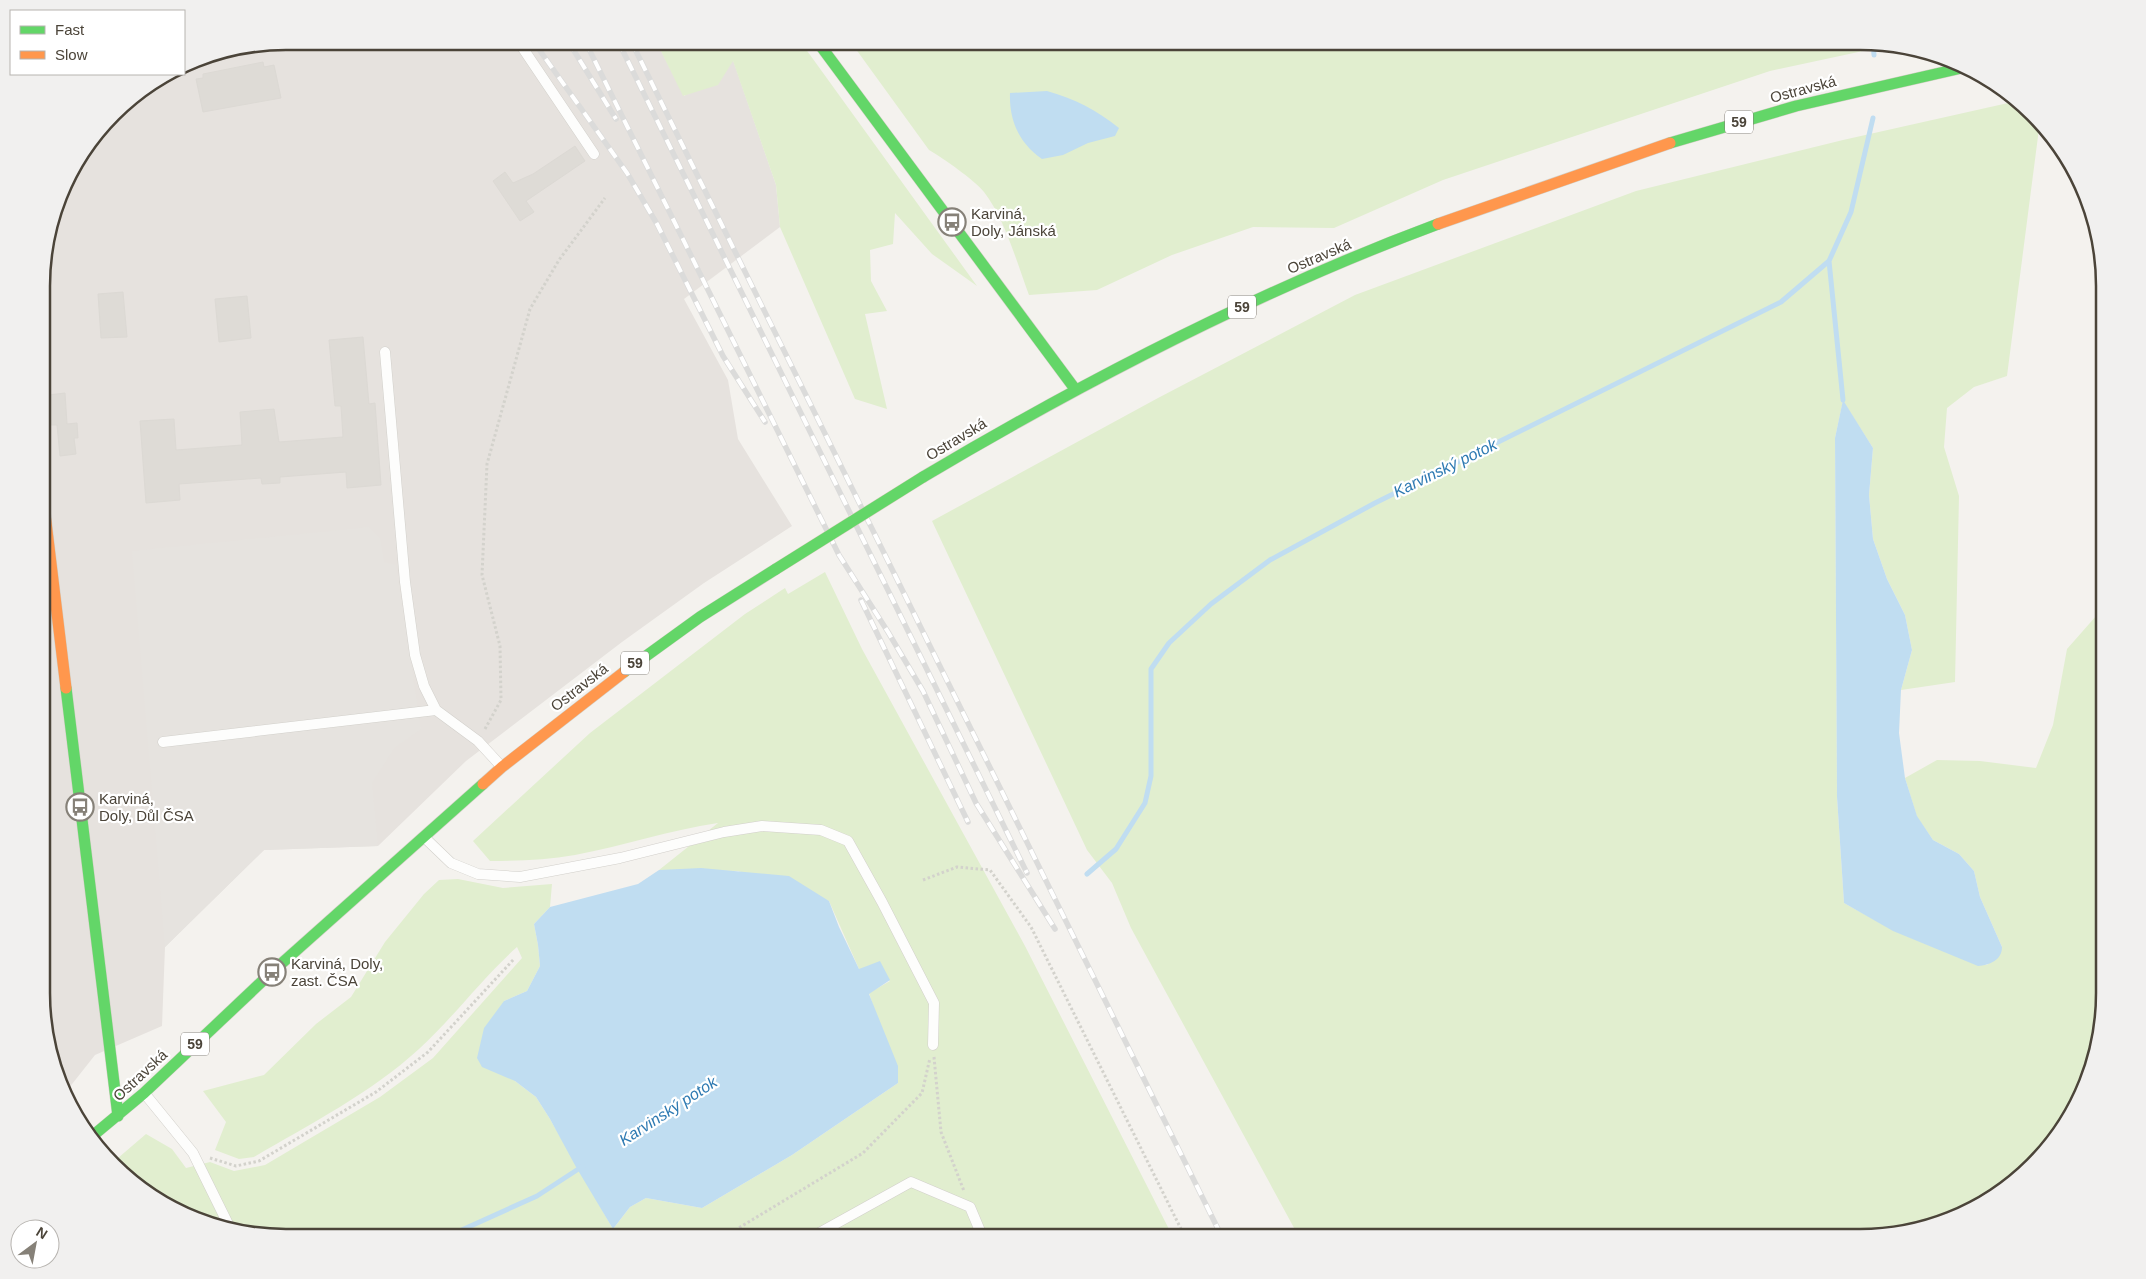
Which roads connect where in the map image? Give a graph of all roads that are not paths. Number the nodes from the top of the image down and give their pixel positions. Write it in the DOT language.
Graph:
graph roads {
  1 [pos="524,50"];
  2 [pos="824,50"];
  3 [pos="1954,70"];
  4 [pos="594,154"];
  5 [pos="385,352"];
  6 [pos="1076,389"];
  7 [pos="50,584"];
  8 [pos="436,710"];
  9 [pos="163,742"];
  10 [pos="502,767"];
  11 [pos="425,838"];
  12 [pos="933,1046"];
  13 [pos="144,1093"];
  14 [pos="118,1116"];
  15 [pos="96,1133"];
  16 [pos="227,1221"];
  17 [pos="826,1229"];
  18 [pos="979,1229"];
  1 -- 4 [label="lane"];
  2 -- 6 [label="main road"];
  3 -- 6 [label="main road, Ostravská / 59"];
  5 -- 8 [label="lane"];
  6 -- 10 [label="main road, Ostravská / 59, bridge"];
  7 -- 14 [label="main road, Ostravská"];
  8 -- 9 [label="lane"];
  8 -- 10 [label="lane"];
  10 -- 11 [label="main road, Ostravská / 59"];
  11 -- 12 [label="lane"];
  11 -- 13 [label="main road, Ostravská / 59"];
  13 -- 14 [label="main road, Ostravská / 59"];
  13 -- 16 [label="lane"];
  14 -- 15 [label="main road, Ostravská / 59"];
  17 -- 18 [label="lane"];
}
